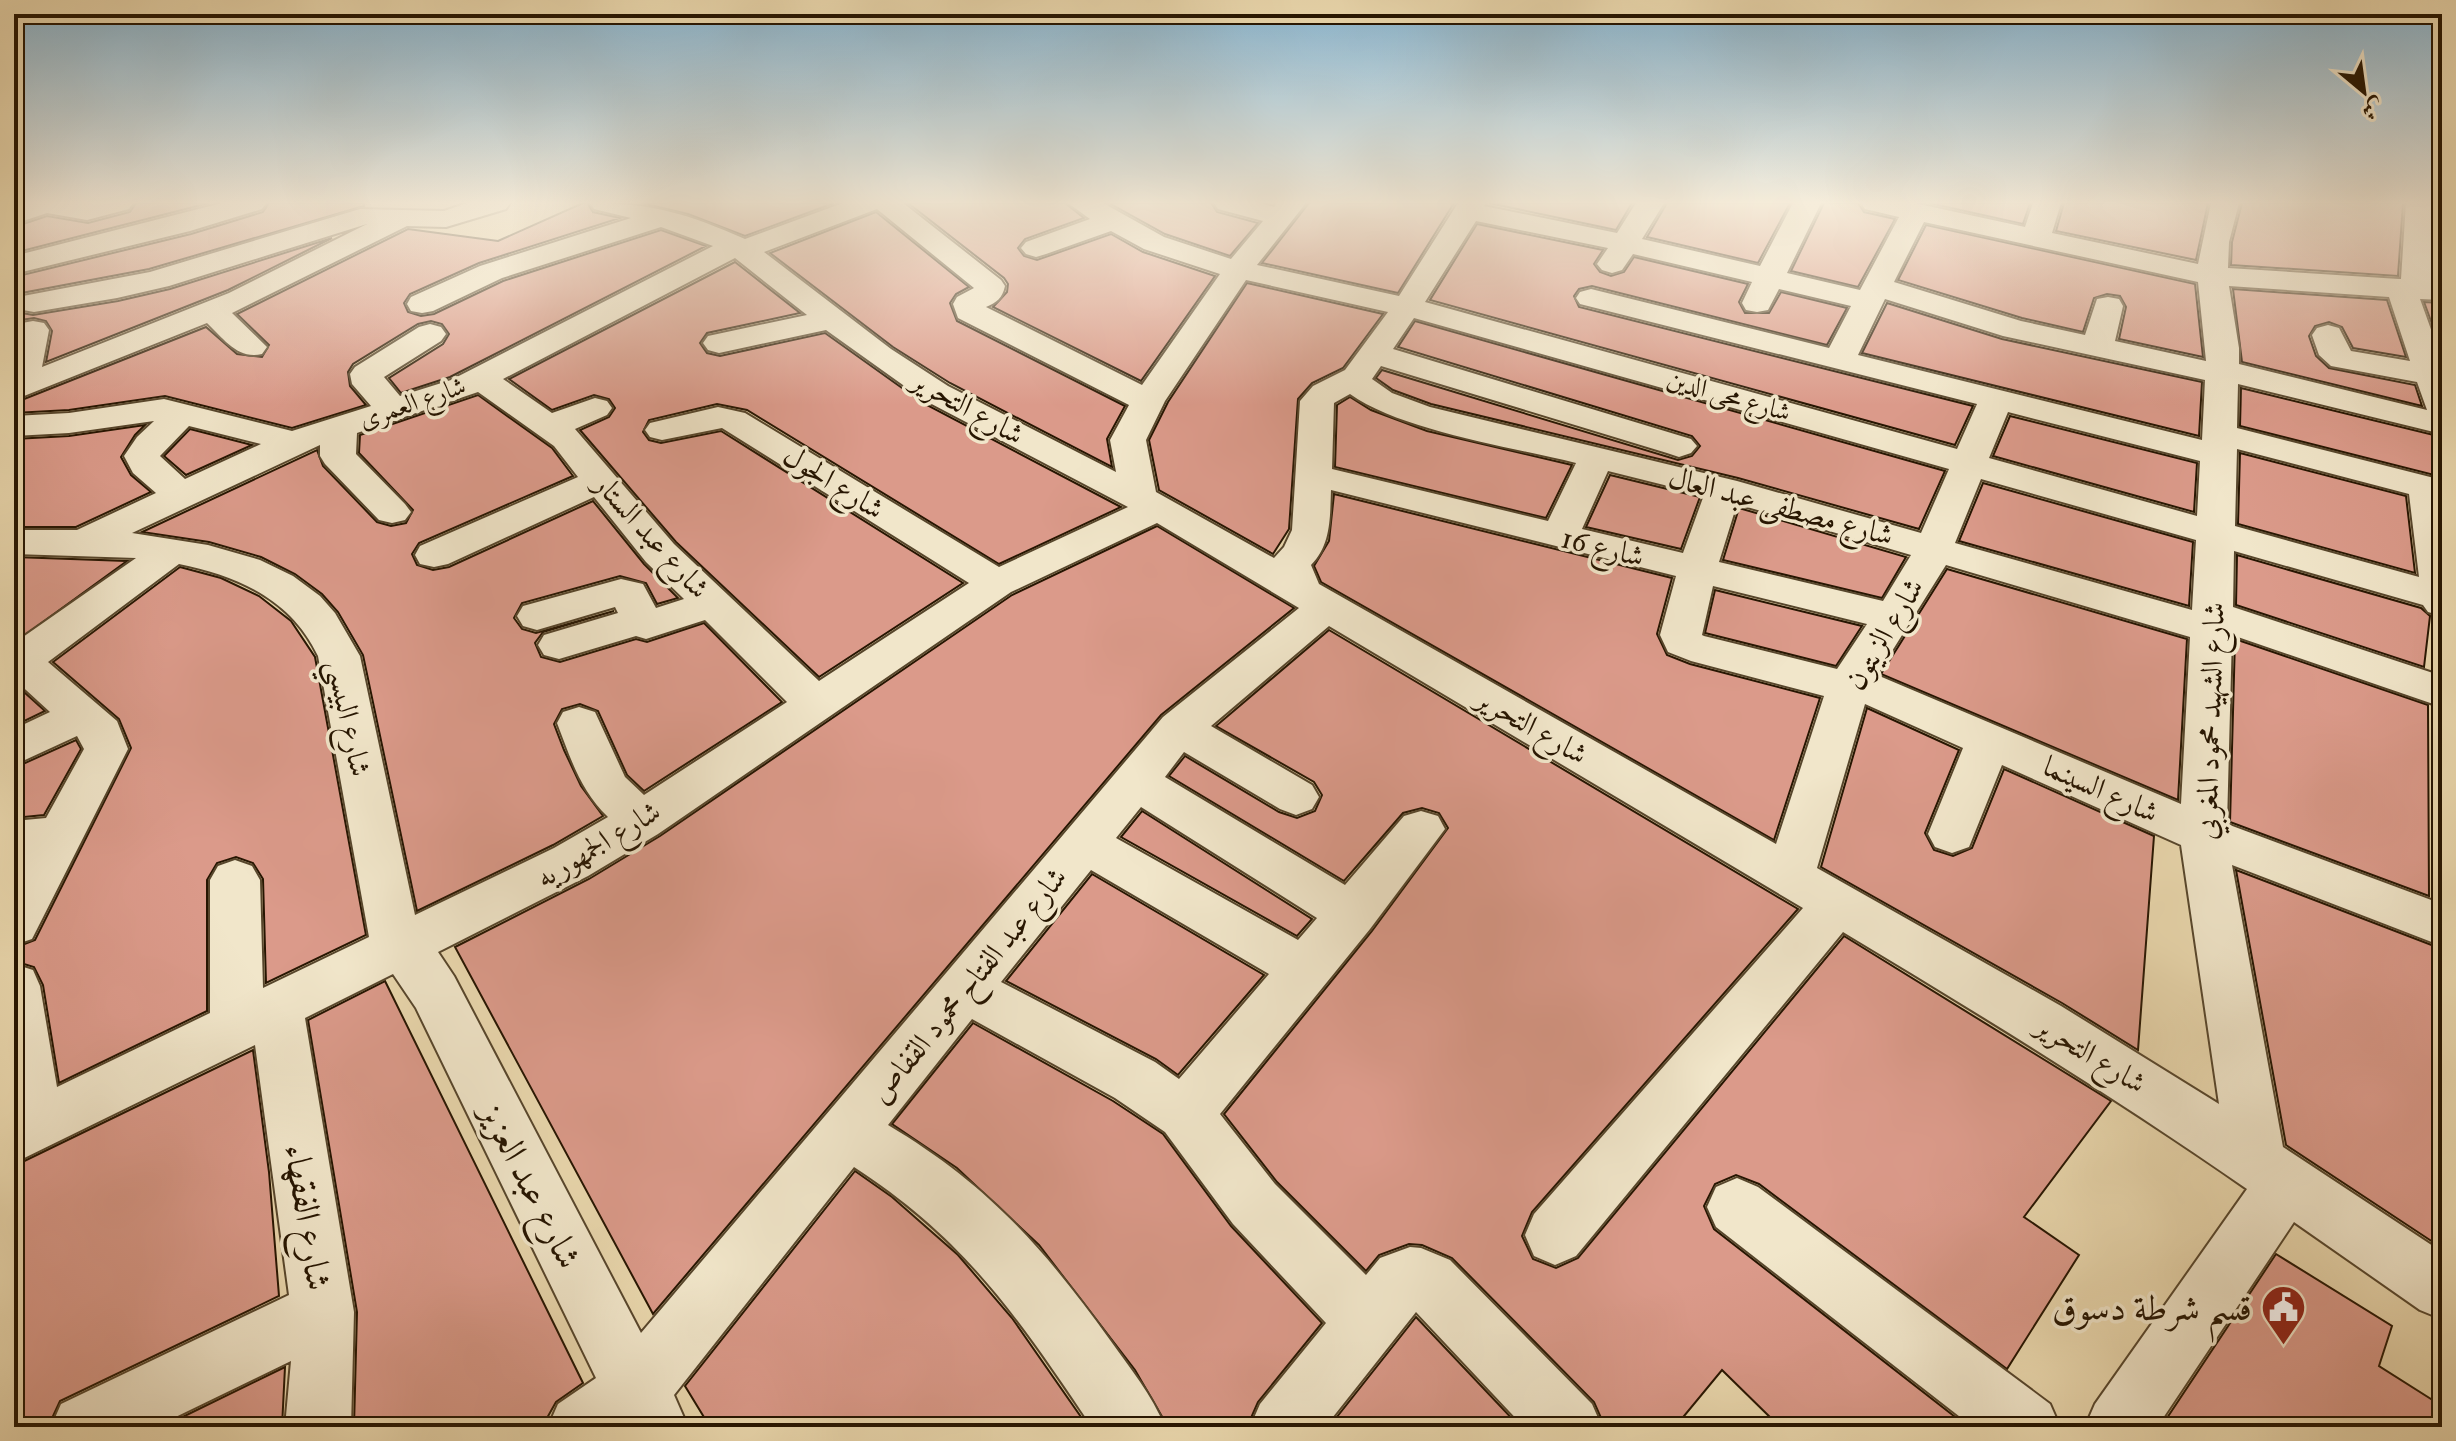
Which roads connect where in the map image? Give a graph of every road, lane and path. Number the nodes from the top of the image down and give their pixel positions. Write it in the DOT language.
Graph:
graph roads {
  1 [pos="189,270"];
  2 [pos="295,270"];
  3 [pos="497,270"];
  4 [pos="695,270"];
  5 [pos="768,270"];
  6 [pos="970,270"];
  7 [pos="1433,270"];
  8 [pos="1609,270"];
  9 [pos="1741,270"];
  10 [pos="1773,270"];
  11 [pos="1885,270"];
  12 [pos="2185,270"];
  13 [pos="2213,270"];
  14 [pos="1237,271"];
  15 [pos="2212,276"];
  16 [pos="1770,277"];
  17 [pos="2420,289"];
  18 [pos="1873,294"];
  19 [pos="1591,298"];
  20 [pos="2108,306"];
  21 [pos="1407,307"];
  22 [pos="212,311"];
  23 [pos="832,319"];
  24 [pos="1739,335"];
  25 [pos="2328,335"];
  26 [pos="719,343"];
  27 [pos="251,347"];
  28 [pos="1556,347"];
  29 [pos="2097,348"];
  30 [pos="1839,360"];
  31 [pos="1363,367"];
  32 [pos="2432,367"];
  33 [pos="2222,372"];
  34 [pos="480,378"];
  35 [pos="18,388"];
  36 [pos="1520,399"];
  37 [pos="1996,399"];
  38 [pos="1148,401"];
  39 [pos="2442,407"];
  40 [pos="595,408"];
  41 [pos="394,410"];
  42 [pos="184,412"];
  43 [pos="2442,424"];
  44 [pos="14,426"];
  45 [pos="342,426"];
  46 [pos="552,426"];
  47 [pos="1688,429"];
  48 [pos="662,430"];
  49 [pos="294,442"];
  50 [pos="2220,444"];
  51 [pos="1596,458"];
  52 [pos="1970,462"];
  53 [pos="1313,475"];
  54 [pos="602,480"];
  55 [pos="1724,489"];
  56 [pos="2435,489"];
  57 [pos="181,495"];
  58 [pos="1148,503"];
  59 [pos="392,512"];
  60 [pos="2216,532"];
  61 [pos="1560,536"];
  62 [pos="14,542"];
  63 [pos="73,542"];
  64 [pos="1934,549"];
  65 [pos="171,551"];
  66 [pos="434,555"];
  67 [pos="14,568"];
  68 [pos="1697,570"];
  69 [pos="997,583"];
  70 [pos="2442,597"];
  71 [pos="1315,600"];
  72 [pos="2442,603"];
  73 [pos="713,604"];
  74 [pos="1893,617"];
  75 [pos="2212,621"];
  76 [pos="548,631"];
  77 [pos="23,676"];
  78 [pos="1850,684"];
  79 [pos="2442,692"];
  80 [pos="816,704"];
  81 [pos="81,715"];
  82 [pos="579,723"];
  83 [pos="1179,728"];
  84 [pos="1989,740"];
  85 [pos="14,749"];
  86 [pos="1136,781"];
  87 [pos="1296,797"];
  88 [pos="641,821"];
  89 [pos="1421,829"];
  90 [pos="1952,834"];
  91 [pos="2203,834"];
  92 [pos="62,835"];
  93 [pos="14,840"];
  94 [pos="1085,843"];
  95 [pos="1790,877"];
  96 [pos="235,880"];
  97 [pos="1837,904"];
  98 [pos="1352,914"];
  99 [pos="14,924"];
  100 [pos="2442,925"];
  101 [pos="402,948"];
  102 [pos="1306,970"];
  103 [pos="14,986"];
  104 [pos="965,989"];
  105 [pos="257,1018"];
  106 [pos="1185,1114"];
  107 [pos="24,1131"];
  108 [pos="848,1132"];
  109 [pos="2271,1173"];
  110 [pos="1737,1207"];
  111 [pos="1555,1235"];
  112 [pos="2442,1288"];
  113 [pos="323,1312"];
  114 [pos="1368,1322"];
  115 [pos="645,1408"];
  116 [pos="84,1427"];
  117 [pos="318,1427"];
  118 [pos="581,1427"];
  119 [pos="1132,1427"];
  120 [pos="1283,1427"];
  121 [pos="1569,1427"];
  122 [pos="2027,1427"];
  123 [pos="2118,1427"];
  1 -- 35 [label="street"];
  2 -- 22 [label="street"];
  3 -- 41 [label="street"];
  4 -- 34 [label="street, شارع العمرى"];
  5 -- 23 [label="street, شارع التحرير"];
  6 -- 38 [label="street"];
  7 -- 21 [label="street"];
  8 -- 19 [label="street"];
  9 -- 16 [label="street"];
  10 -- 16 [label="street"];
  11 -- 18 [label="street"];
  12 -- 15 [label="street"];
  13 -- 15 [label="street, شارع الشهيد محمود المغربي"];
  14 -- 21 [label="street, شارع محى الدين"];
  14 -- 38 [label="street"];
  15 -- 17 [label="street"];
  15 -- 33 [label="street, شارع الشهيد محمود المغربي"];
  16 -- 18 [label="street"];
  16 -- 24 [label="street"];
  17 -- 32 [label="street"];
  18 -- 29 [label="street"];
  18 -- 30 [label="street"];
  19 -- 24 [label="street"];
  19 -- 28 [label="street"];
  20 -- 29 [label="street"];
  21 -- 28 [label="street, شارع محى الدين"];
  21 -- 31 [label="street"];
  22 -- 27 [label="street"];
  22 -- 35 [label="street"];
  23 -- 26 [label="street"];
  23 -- 58 [label="street, شارع التحرير"];
  24 -- 30 [label="street"];
  24 -- 47 [label="street"];
  25 -- 32 [label="street"];
  28 -- 36 [label="street"];
  28 -- 47 [label="street, شارع محى الدين"];
  29 -- 33 [label="street"];
  30 -- 37 [label="street"];
  31 -- 36 [label="street"];
  31 -- 51 [label="street, شارع مصطفى عبد العال"];
  31 -- 53 [label="street"];
  32 -- 39 [label="street"];
  33 -- 43 [label="street"];
  33 -- 50 [label="street, شارع الشهيد محمود المغربي"];
  34 -- 41 [label="street, شارع العمرى"];
  34 -- 46 [label="street, شارع عبد الستار"];
  36 -- 47 [label="street"];
  37 -- 50 [label="street"];
  37 -- 52 [label="street, شارع الزيتون"];
  38 -- 58 [label="street"];
  40 -- 46 [label="street"];
  41 -- 45 [label="street, شارع العمرى"];
  42 -- 44 [label="street"];
  42 -- 49 [label="street"];
  42 -- 57 [label="street"];
  45 -- 49 [label="street, شارع العمرى"];
  45 -- 59 [label="street"];
  46 -- 54 [label="street, شارع عبد الستار"];
  47 -- 51 [label="street, شارع مصطفى عبد العال"];
  47 -- 52 [label="street, شارع محى الدين"];
  47 -- 55 [label="street, شارع مصطفى عبد العال"];
  48 -- 69 [label="street, شارع الجول"];
  49 -- 57 [label="street, شارع العمرى"];
  50 -- 56 [label="street"];
  50 -- 60 [label="street, شارع الشهيد محمود المغربي"];
  51 -- 61 [label="street"];
  52 -- 60 [label="street, شارع محى الدين"];
  52 -- 64 [label="street, شارع الزيتون"];
  53 -- 61 [label="street, شارع 16"];
  53 -- 71 [label="street"];
  54 -- 66 [label="street"];
  54 -- 73 [label="street, شارع عبد الستار"];
  55 -- 64 [label="street, شارع مصطفى عبد العال"];
  55 -- 68 [label="street, شارع السينما"];
  56 -- 70 [label="street"];
  57 -- 63 [label="street, شارع العمرى"];
  58 -- 69 [label="street, شارع الجمهوريه"];
  58 -- 71 [label="street, شارع التحرير"];
  60 -- 70 [label="street, شارع محى الدين"];
  60 -- 75 [label="street, شارع الشهيد محمود المغربي"];
  61 -- 68 [label="street, شارع 16"];
  62 -- 63 [label="street, شارع البيسي"];
  63 -- 65 [label="street, شارع البيسي"];
  63 -- 67 [label="street, شارع العمرى"];
  64 -- 74 [label="street, شارع الزيتون"];
  64 -- 75 [label="street, شارع مصطفى عبد العال"];
  65 -- 77 [label="street"];
  65 -- 101 [label="street, شارع البيسي"];
  68 -- 74 [label="street, شارع 16"];
  68 -- 78 [label="street, شارع السينما"];
  69 -- 80 [label="street, شارع الجمهوريه"];
  70 -- 72 [label="street"];
  71 -- 83 [label="street, شارع عبد الفتاح محمود القفاص"];
  71 -- 95 [label="street, شارع التحرير"];
  73 -- 76 [label="street"];
  73 -- 80 [label="street, شارع عبد الستار"];
  74 -- 78 [label="street, شارع الزيتون"];
  75 -- 79 [label="street, شارع مصطفى عبد العال"];
  75 -- 91 [label="street, شارع الشهيد محمود المغربي"];
  77 -- 81 [label="street"];
  78 -- 84 [label="street, شارع السينما"];
  78 -- 95 [label="street, شارع الزيتون"];
  80 -- 88 [label="street, شارع الجمهوريه"];
  81 -- 85 [label="street"];
  81 -- 92 [label="street"];
  82 -- 88 [label="street"];
  83 -- 86 [label="street, شارع عبد الفتاح محمود القفاص"];
  83 -- 87 [label="street"];
  84 -- 90 [label="street"];
  84 -- 91 [label="street, شارع السينما"];
  86 -- 94 [label="street, شارع عبد الفتاح محمود القفاص"];
  86 -- 98 [label="street"];
  88 -- 101 [label="street, شارع الجمهوريه"];
  89 -- 98 [label="street"];
  91 -- 100 [label="street, شارع السينما"];
  91 -- 109 [label="street, شارع الشهيد محمود المغربي"];
  92 -- 93 [label="street"];
  92 -- 99 [label="street"];
  94 -- 102 [label="street"];
  94 -- 104 [label="street, شارع عبد الفتاح محمود القفاص"];
  95 -- 97 [label="street, شارع التحرير"];
  96 -- 105 [label="street, شارع الفقهاء"];
  97 -- 109 [label="street, شارع التحرير"];
  97 -- 111 [label="street"];
  98 -- 102 [label="street"];
  101 -- 105 [label="street, شارع الجمهوريه"];
  101 -- 115 [label="street, شارع عبد العزيز"];
  102 -- 106 [label="street"];
  103 -- 107 [label="street"];
  104 -- 106 [label="street"];
  104 -- 108 [label="street, شارع عبد الفتاح محمود القفاص"];
  105 -- 107 [label="street, شارع الجمهوريه"];
  105 -- 113 [label="street, شارع الفقهاء"];
  106 -- 114 [label="street"];
  108 -- 115 [label="street, شارع عبد الفتاح محمود القفاص"];
  108 -- 119 [label="street"];
  109 -- 112 [label="street, شارع التحرير"];
  109 -- 123 [label="street"];
  110 -- 122 [label="street"];
  113 -- 116 [label="street"];
  113 -- 117 [label="street, شارع الفقهاء"];
  114 -- 120 [label="street"];
  114 -- 121 [label="street"];
  115 -- 118 [label="street, شارع عبد الفتاح محمود القفاص"];
}
